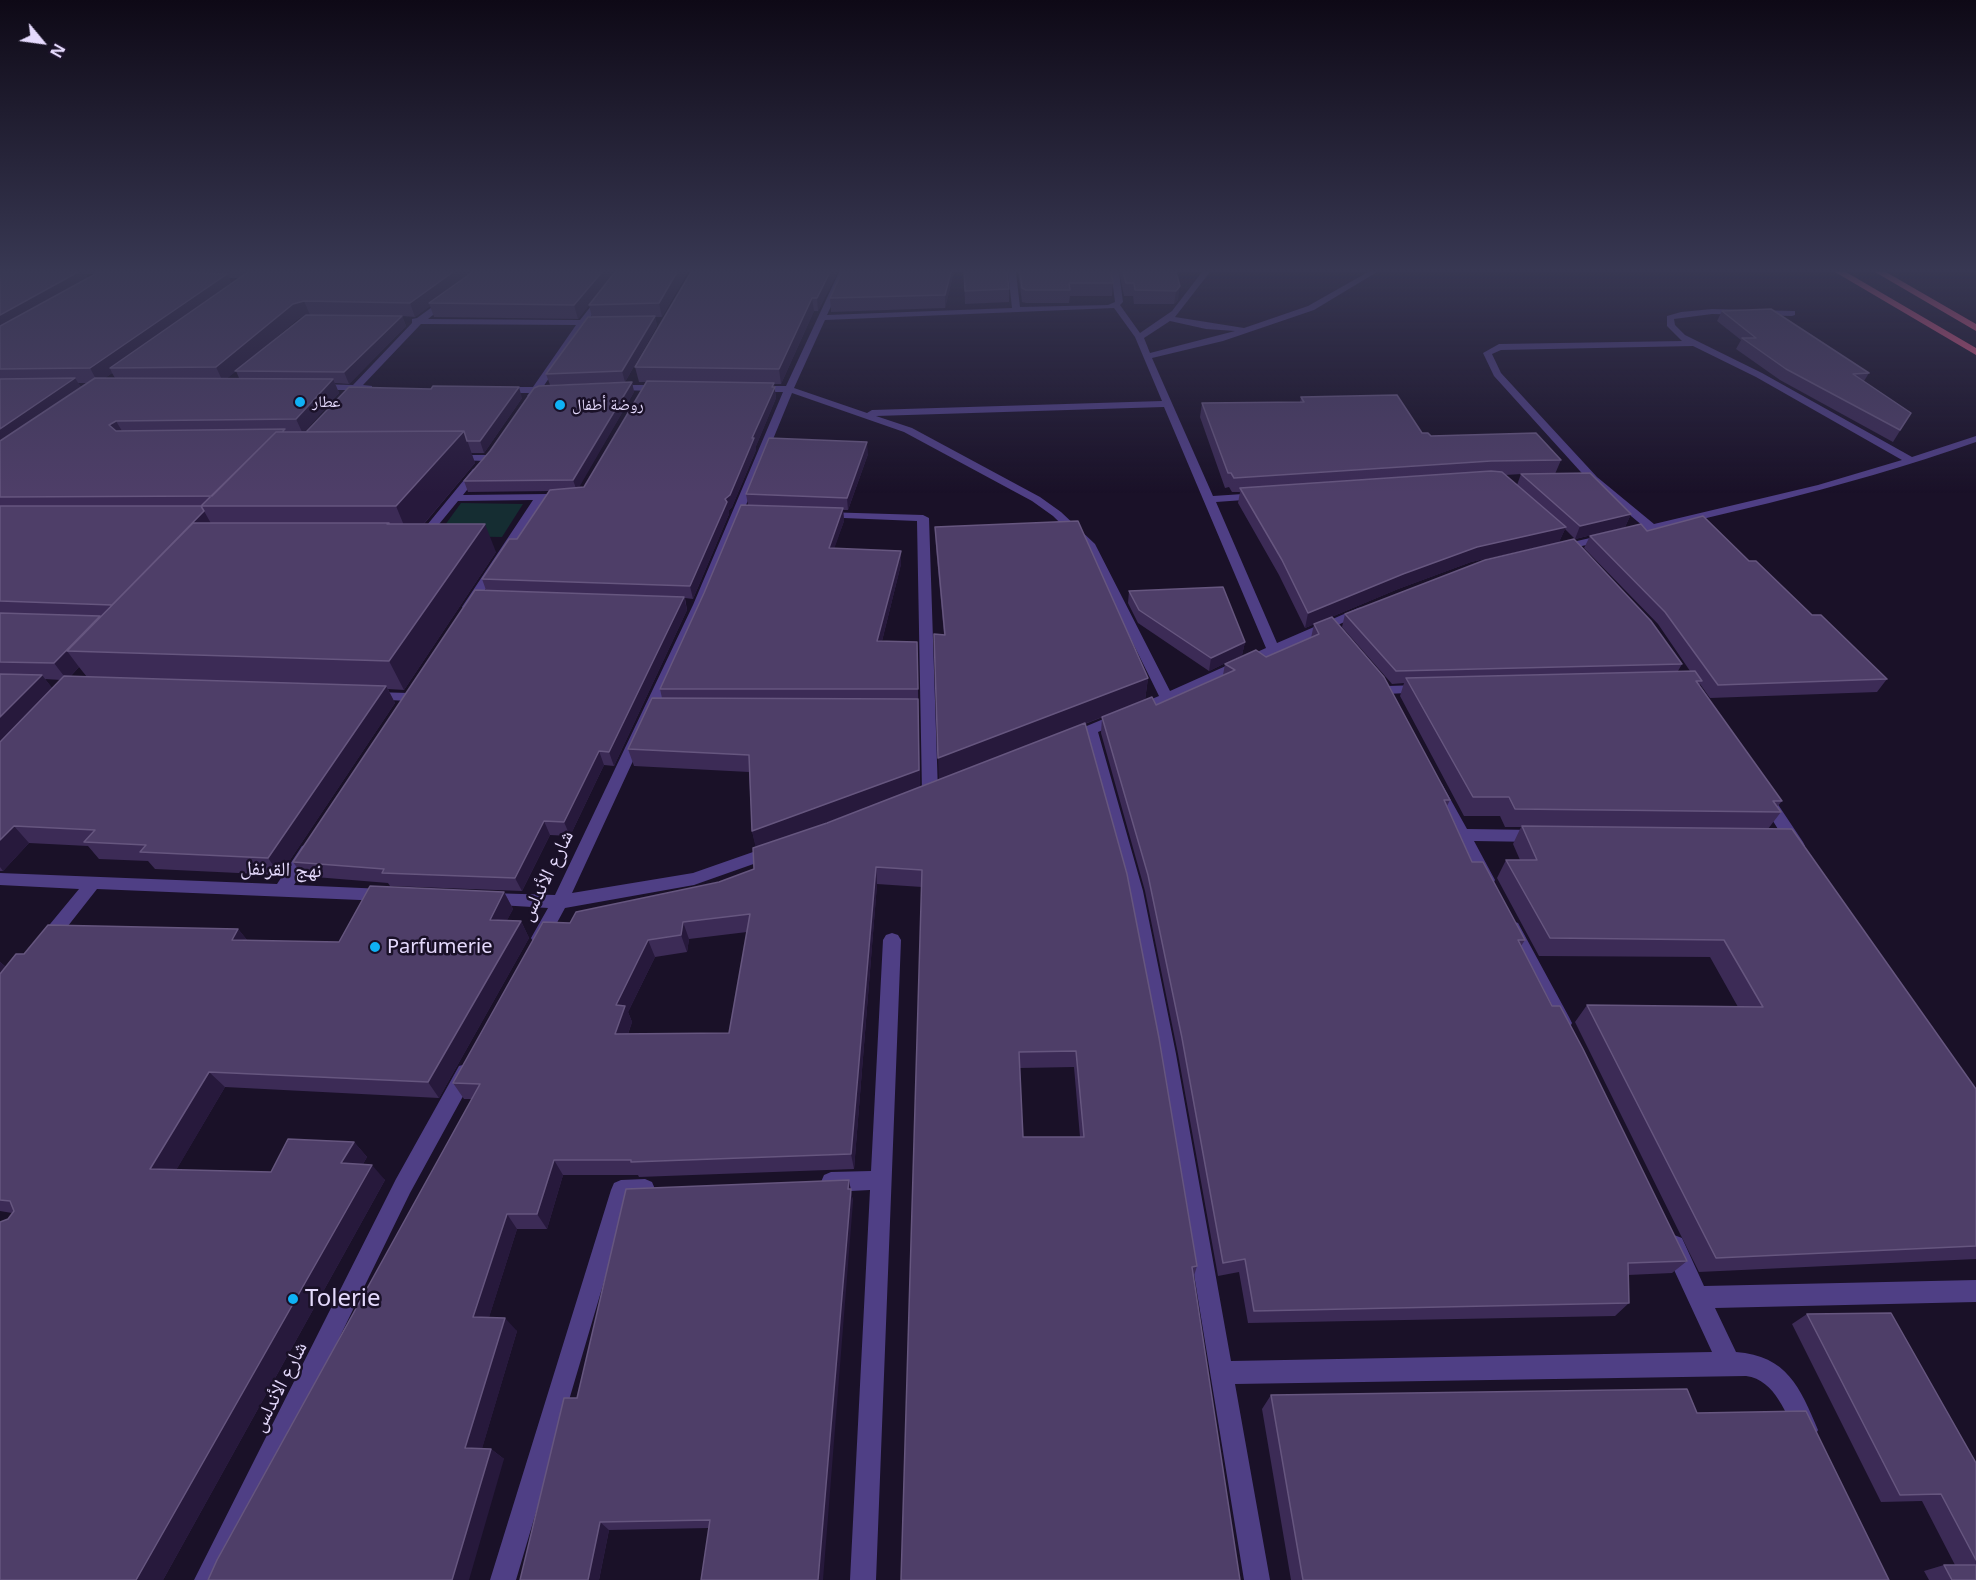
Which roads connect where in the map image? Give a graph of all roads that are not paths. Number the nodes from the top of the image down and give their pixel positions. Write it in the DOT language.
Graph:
graph roads {
  1 [pos="392,346"];
  2 [pos="566,346"];
  3 [pos="810,346"];
  4 [pos="1143,346"];
  5 [pos="1191,346"];
  6 [pos="1561,346"];
  7 [pos="1699,346"];
  8 [pos="1148,356"];
  9 [pos="634,378"];
  10 [pos="308,387"];
  11 [pos="629,387"];
  12 [pos="355,388"];
  13 [pos="377,388"];
  14 [pos="606,388"];
  15 [pos="678,388"];
  16 [pos="745,389"];
  17 [pos="789,389"];
  18 [pos="490,390"];
  19 [pos="559,390"];
  20 [pos="535,391"];
  21 [pos="1168,404"];
  22 [pos="338,405"];
  23 [pos="522,410"];
  24 [pos="864,414"];
  25 [pos="1976,438"];
  26 [pos="495,449"];
  27 [pos="441,458"];
  28 [pos="488,458"];
  29 [pos="1911,461"];
  30 [pos="1267,495"];
  31 [pos="541,497"];
  32 [pos="560,497"];
  33 [pos="456,498"];
  34 [pos="1210,499"];
  35 [pos="806,514"];
  36 [pos="1651,527"];
  37 [pos="1568,542"];
  38 [pos="421,545"];
  39 [pos="1540,552"];
  40 [pos="1588,562"];
  41 [pos="1372,607"];
  42 [pos="463,615"];
  43 [pos="1330,624"];
  44 [pos="1344,641"];
  45 [pos="1274,648"];
  46 [pos="1373,674"];
  47 [pos="1435,689"];
  48 [pos="1387,690"];
  49 [pos="362,696"];
  50 [pos="1167,699"];
  51 [pos="1396,709"];
  52 [pos="396,717"];
  53 [pos="1090,730"];
  54 [pos="1058,742"];
  55 [pos="1431,776"];
  56 [pos="1762,791"];
  57 [pos="930,792"];
  58 [pos="319,833"];
  59 [pos="1462,835"];
  60 [pos="1557,836"];
  61 [pos="1768,839"];
  62 [pos="1792,839"];
  63 [pos="791,845"];
  64 [pos="1805,858"];
  65 [pos="0,879"];
  66 [pos="94,882"];
  67 [pos="281,891"];
  68 [pos="397,896"];
  69 [pos="467,898"];
  70 [pos="560,902"];
  71 [pos="892,940"];
  72 [pos="532,952"];
  73 [pos="36,953"];
  74 [pos="1570,1036"];
  75 [pos="476,1054"];
  76 [pos="881,1180"];
  77 [pos="810,1182"];
  78 [pos="668,1188"];
  79 [pos="1668,1234"];
  80 [pos="1976,1291"];
  81 [pos="1698,1297"];
  82 [pos="1729,1363"];
  83 [pos="1222,1373"];
  84 [pos="1815,1447"];
  85 [pos="207,1580"];
  86 [pos="503,1580"];
  87 [pos="863,1580"];
  88 [pos="1257,1580"];
  1 -- 12 [label="street"];
  2 -- 20 [label="street"];
  3 -- 17 [label="street, شارع الأندلس"];
  4 -- 8 [label="street"];
  5 -- 8 [label="street"];
  6 -- 36 [label="street"];
  7 -- 29 [label="street"];
  8 -- 21 [label="street"];
  9 -- 11 [label="street"];
  10 -- 12 [label="street"];
  11 -- 14 [label="street"];
  11 -- 15 [label="street"];
  12 -- 13 [label="street"];
  12 -- 22 [label="street"];
  16 -- 17 [label="street"];
  17 -- 24 [label="street"];
  17 -- 70 [label="street, شارع الأندلس"];
  18 -- 20 [label="street"];
  19 -- 20 [label="street"];
  20 -- 23 [label="street"];
  21 -- 24 [label="street"];
  21 -- 34 [label="street"];
  24 -- 50 [label="street"];
  25 -- 29 [label="street"];
  26 -- 28 [label="street"];
  27 -- 28 [label="street"];
  28 -- 33 [label="street"];
  29 -- 36 [label="street"];
  30 -- 34 [label="street"];
  31 -- 32 [label="street"];
  31 -- 33 [label="street"];
  31 -- 42 [label="street"];
  33 -- 38 [label="street"];
  34 -- 45 [label="street"];
  35 -- 57 [label="street"];
  36 -- 37 [label="street"];
  37 -- 39 [label="street"];
  37 -- 40 [label="street"];
  41 -- 43 [label="street"];
  43 -- 44 [label="street"];
  43 -- 45 [label="street"];
  45 -- 50 [label="street"];
  46 -- 48 [label="street"];
  47 -- 48 [label="street"];
  48 -- 51 [label="street"];
  49 -- 52 [label="street"];
  50 -- 53 [label="street"];
  53 -- 54 [label="street"];
  53 -- 83 [label="street"];
  55 -- 59 [label="street"];
  56 -- 62 [label="street"];
  58 -- 67 [label="street"];
  59 -- 60 [label="street"];
  59 -- 74 [label="street"];
  61 -- 62 [label="street"];
  62 -- 64 [label="street"];
  63 -- 70 [label="street"];
  65 -- 66 [label="street, نهج القرنفل"];
  66 -- 67 [label="street, نهج القرنفل"];
  66 -- 73 [label="street"];
  67 -- 68 [label="street, نهج القرنفل"];
  69 -- 70 [label="street"];
  70 -- 72 [label="street, شارع الأندلس"];
  71 -- 76 [label="street"];
  75 -- 85 [label="street, شارع الأندلس"];
  76 -- 77 [label="street"];
  76 -- 87 [label="street"];
  78 -- 86 [label="street"];
  79 -- 81 [label="street"];
  80 -- 81 [label="street"];
  81 -- 82 [label="street"];
  82 -- 83 [label="street"];
  82 -- 84 [label="street"];
  83 -- 88 [label="street"];
}
